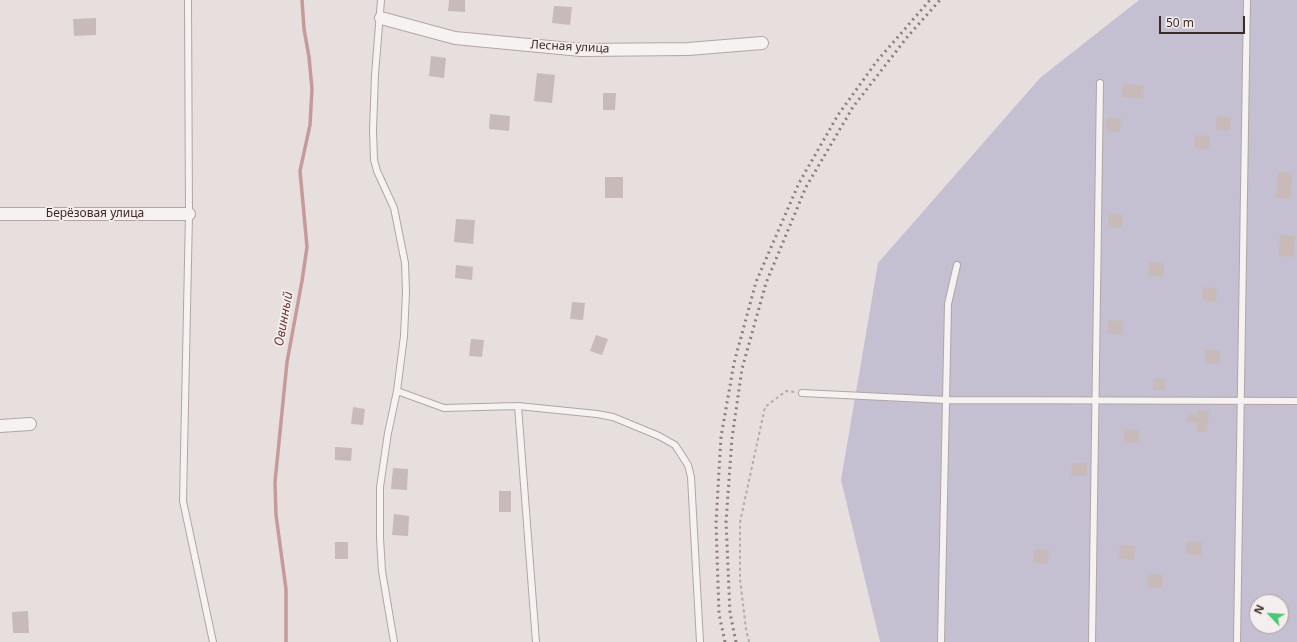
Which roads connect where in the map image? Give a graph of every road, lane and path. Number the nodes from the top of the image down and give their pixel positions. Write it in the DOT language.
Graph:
graph roads {
  1 [pos="188,0"];
  2 [pos="382,0"];
  3 [pos="1247,0"];
  4 [pos="381,18"];
  5 [pos="762,43"];
  6 [pos="1100,83"];
  7 [pos="0,214"];
  8 [pos="189,214"];
  9 [pos="957,265"];
  10 [pos="398,391"];
  11 [pos="802,393"];
  12 [pos="946,400"];
  13 [pos="1096,400"];
  14 [pos="1242,401"];
  15 [pos="1297,401"];
  16 [pos="518,406"];
  17 [pos="30,424"];
  18 [pos="0,426"];
  19 [pos="212,642"];
  20 [pos="394,642"];
  21 [pos="536,642"];
  22 [pos="700,642"];
  23 [pos="749,642"];
  24 [pos="941,642"];
  25 [pos="1092,642"];
  26 [pos="1237,642"];
  1 -- 8 [label="lane"];
  2 -- 4 [label="lane"];
  3 -- 14 [label="lane"];
  4 -- 5 [label="street, Лесная улица"];
  4 -- 10 [label="lane"];
  6 -- 13 [label="lane"];
  7 -- 8 [label="street, Берёзовая улица"];
  8 -- 19 [label="lane"];
  9 -- 12 [label="lane"];
  10 -- 16 [label="lane"];
  10 -- 20 [label="lane"];
  11 -- 12 [label="lane"];
  11 -- 23 [label="path"];
  12 -- 13 [label="lane"];
  12 -- 24 [label="lane"];
  13 -- 14 [label="lane"];
  13 -- 25 [label="lane"];
  14 -- 15 [label="lane"];
  14 -- 26 [label="lane"];
  16 -- 21 [label="lane"];
  16 -- 22 [label="lane"];
  17 -- 18 [label="street"];
}
